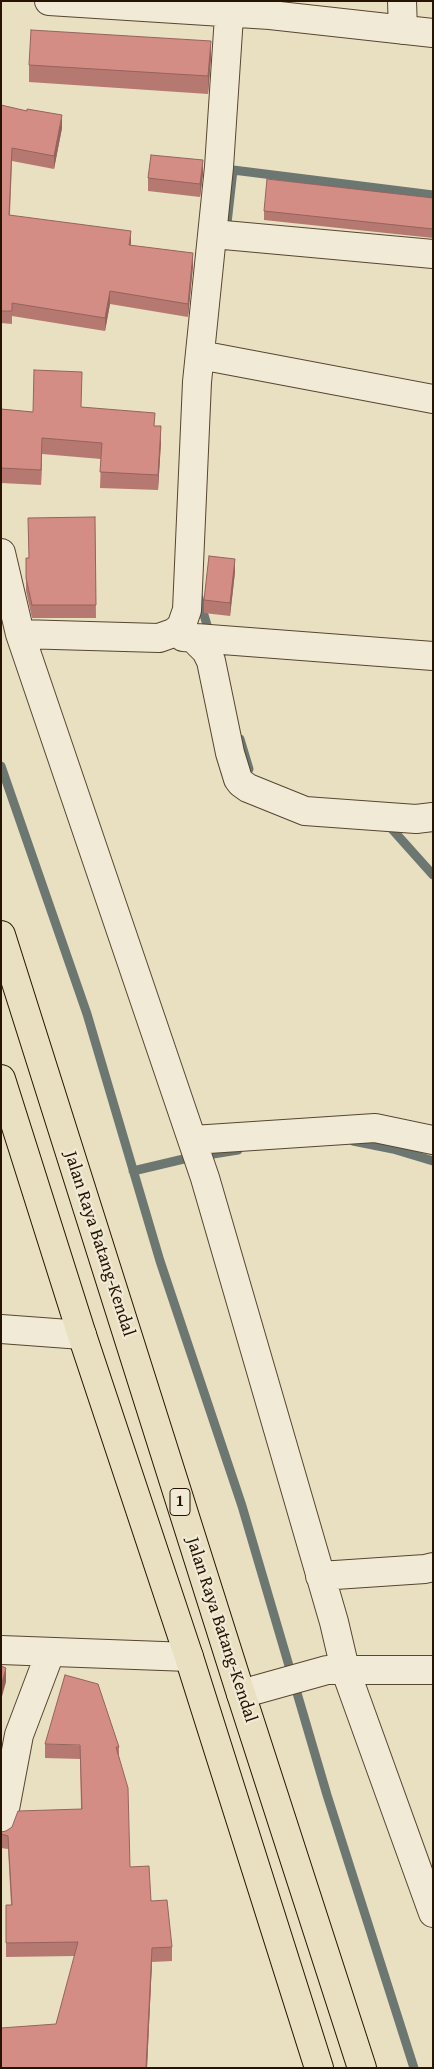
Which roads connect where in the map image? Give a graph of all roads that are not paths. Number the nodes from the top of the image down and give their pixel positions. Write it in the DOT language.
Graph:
graph roads {
  1 [pos="48,1"];
  2 [pos="402,1"];
  3 [pos="229,7"];
  4 [pos="403,30"];
  5 [pos="433,33"];
  6 [pos="213,234"];
  7 [pos="433,254"];
  8 [pos="200,355"];
  9 [pos="433,399"];
  10 [pos="1,553"];
  11 [pos="20,634"];
  12 [pos="192,637"];
  13 [pos="159,638"];
  14 [pos="433,656"];
  15 [pos="433,817"];
  16 [pos="1,935"];
  17 [pos="1,1079"];
  18 [pos="433,1140"];
  19 [pos="194,1144"];
  20 [pos="1,1329"];
  21 [pos="82,1335"];
  22 [pos="433,1567"];
  23 [pos="320,1576"];
  24 [pos="1,1650"];
  25 [pos="50,1653"];
  26 [pos="189,1658"];
  27 [pos="336,1670"];
  28 [pos="433,1670"];
  29 [pos="241,1694"];
  30 [pos="1,1830"];
  31 [pos="433,1913"];
  32 [pos="319,2068"];
  33 [pos="362,2068"];
  1 -- 3 [label="street"];
  2 -- 4 [label="street"];
  3 -- 4 [label="street"];
  3 -- 6 [label="street"];
  4 -- 5 [label="street"];
  6 -- 7 [label="street"];
  6 -- 8 [label="street"];
  8 -- 9 [label="street"];
  8 -- 13 [label="street"];
  10 -- 11 [label="street"];
  11 -- 13 [label="street"];
  11 -- 19 [label="street"];
  12 -- 13 [label="street"];
  12 -- 14 [label="street"];
  12 -- 15 [label="street"];
  16 -- 29 [label="highway, Jalan Raya Batang-Kendal / 1"];
  17 -- 21 [label="highway"];
  18 -- 19 [label="street"];
  19 -- 23 [label="street"];
  20 -- 21 [label="street"];
  21 -- 26 [label="highway"];
  22 -- 23 [label="street"];
  23 -- 27 [label="street"];
  24 -- 25 [label="street"];
  25 -- 26 [label="street"];
  25 -- 30 [label="street"];
  26 -- 32 [label="highway"];
  27 -- 28 [label="street"];
  27 -- 29 [label="street"];
  27 -- 31 [label="street"];
  29 -- 33 [label="highway, Jalan Raya Batang-Kendal / 1"];
}
